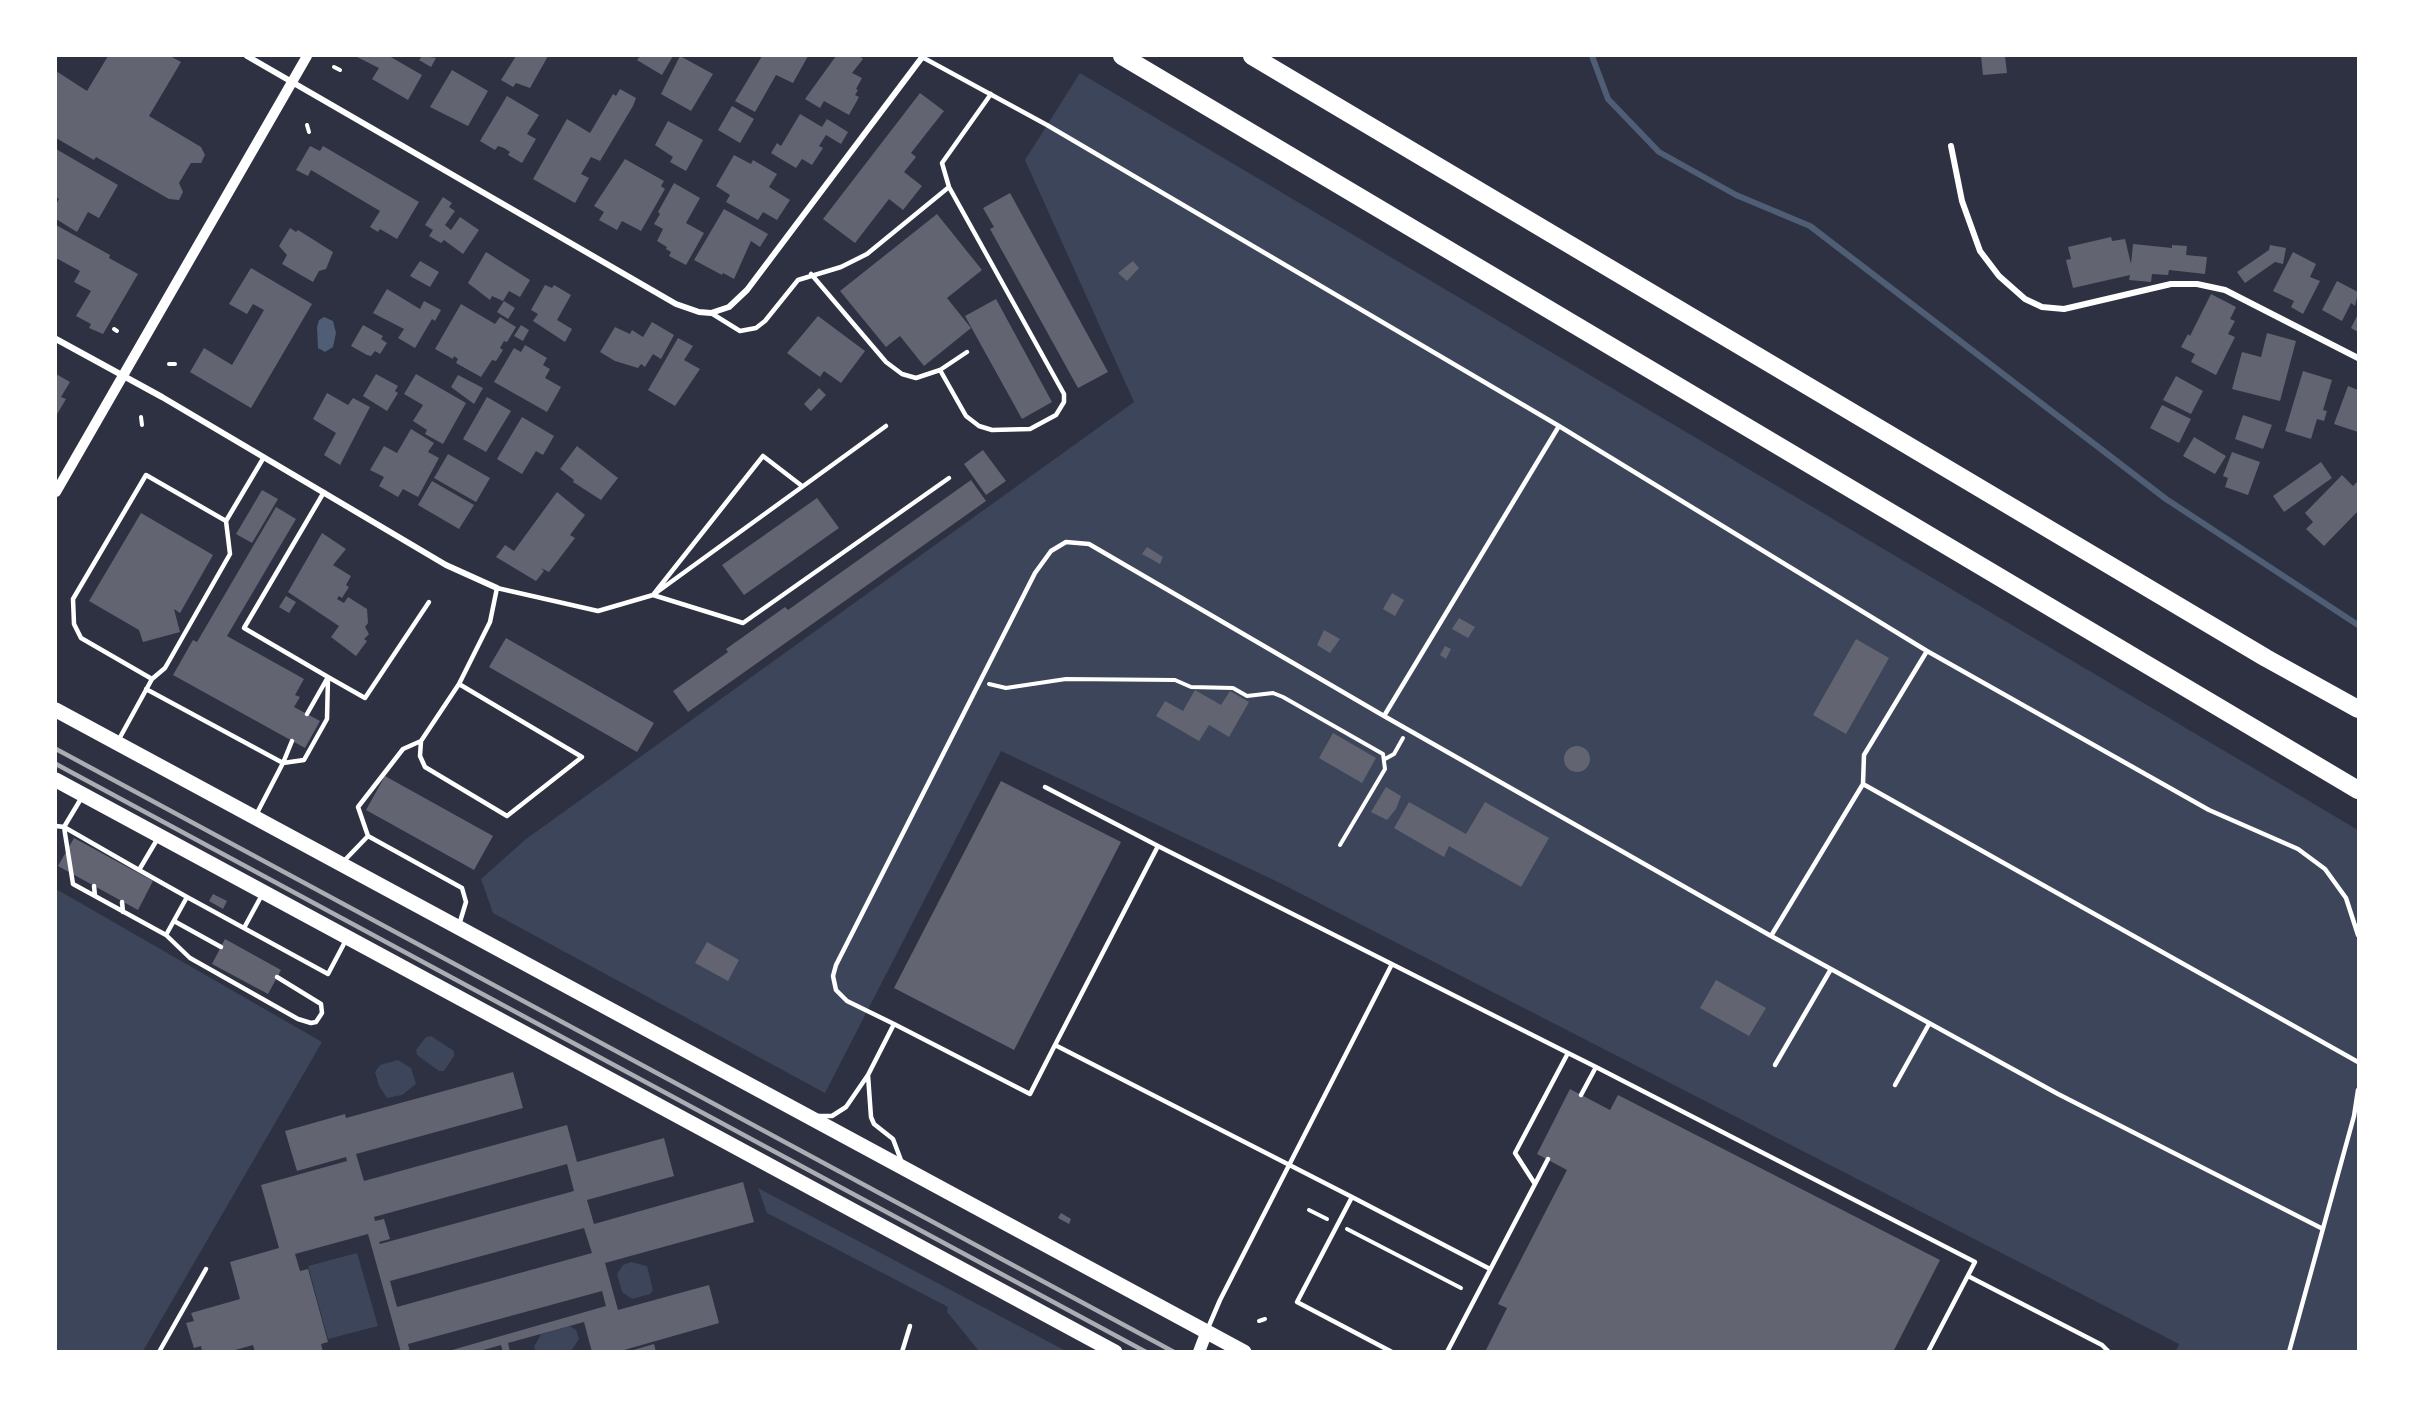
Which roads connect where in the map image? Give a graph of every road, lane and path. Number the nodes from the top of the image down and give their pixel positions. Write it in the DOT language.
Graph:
graph roads {
  1 [pos="247,56"];
  2 [pos="307,56"];
  3 [pos="921,56"];
  4 [pos="1122,56"];
  5 [pos="1252,56"];
  6 [pos="334,67"];
  7 [pos="340,70"];
  8 [pos="291,82"];
  9 [pos="991,94"];
  10 [pos="307,125"];
  11 [pos="309,132"];
  12 [pos="1951,146"];
  13 [pos="949,187"];
  14 [pos="811,274"];
  15 [pos="711,313"];
  16 [pos="56,339"];
  17 [pos="967,352"];
  18 [pos="2358,358"];
  19 [pos="169,364"];
  20 [pos="175,364"];
  21 [pos="940,370"];
  22 [pos="122,376"];
  23 [pos="141,417"];
  24 [pos="142,425"];
  25 [pos="886,426"];
  26 [pos="1559,426"];
  27 [pos="264,457"];
  28 [pos="949,478"];
  29 [pos="802,486"];
  30 [pos="56,492"];
  31 [pos="324,492"];
  32 [pos="226,521"];
  33 [pos="497,588"];
  34 [pos="653,595"];
  35 [pos="429,602"];
  36 [pos="1927,651"];
  37 [pos="328,677"];
  38 [pos="152,679"];
  39 [pos="981,679"];
  40 [pos="459,684"];
  41 [pos="146,689"];
  42 [pos="2358,709"];
  43 [pos="56,710"];
  44 [pos="307,714"];
  45 [pos="1383,716"];
  46 [pos="292,741"];
  47 [pos="421,741"];
  48 [pos="1400,742"];
  49 [pos="117,743"];
  50 [pos="1385,759"];
  51 [pos="283,764"];
  52 [pos="56,780"];
  53 [pos="1863,784"];
  54 [pos="1045,787"];
  55 [pos="2358,790"];
  56 [pos="83,794"];
  57 [pos="254,818"];
  58 [pos="56,826"];
  59 [pos="64,827"];
  60 [pos="159,836"];
  61 [pos="368,836"];
  62 [pos="1340,845"];
  63 [pos="1158,846"];
  64 [pos="341,865"];
  65 [pos="140,870"];
  66 [pos="94,886"];
  67 [pos="264,892"];
  68 [pos="95,896"];
  69 [pos="188,897"];
  70 [pos="122,902"];
  71 [pos="123,912"];
  72 [pos="174,921"];
  73 [pos="244,928"];
  74 [pos="458,928"];
  75 [pos="166,935"];
  76 [pos="2358,935"];
  77 [pos="1771,936"];
  78 [pos="348,937"];
  79 [pos="221,947"];
  80 [pos="1392,964"];
  81 [pos="1832,969"];
  82 [pos="278,977"];
  83 [pos="894,1024"];
  84 [pos="1929,1024"];
  85 [pos="1055,1045"];
  86 [pos="1568,1053"];
  87 [pos="2358,1062"];
  88 [pos="1775,1065"];
  89 [pos="1596,1067"];
  90 [pos="868,1075"];
  91 [pos="1895,1085"];
  92 [pos="2358,1090"];
  93 [pos="1581,1095"];
  94 [pos="808,1116"];
  95 [pos="1548,1159"];
  96 [pos="1290,1165"];
  97 [pos="903,1167"];
  98 [pos="1535,1184"];
  99 [pos="1352,1197"];
  100 [pos="1309,1210"];
  101 [pos="1328,1220"];
  102 [pos="1347,1229"];
  103 [pos="2323,1229"];
  104 [pos="206,1269"];
  105 [pos="1490,1269"];
  106 [pos="1968,1276"];
  107 [pos="1461,1288"];
  108 [pos="1265,1319"];
  109 [pos="1259,1321"];
  110 [pos="910,1326"];
  111 [pos="1208,1331"];
  112 [pos="159,1352"];
  113 [pos="902,1352"];
  114 [pos="1115,1352"];
  115 [pos="1199,1352"];
  116 [pos="1244,1352"];
  117 [pos="1392,1352"];
  118 [pos="1447,1352"];
  119 [pos="1928,1352"];
  120 [pos="2109,1352"];
  121 [pos="2289,1352"];
  1 -- 8 [label="street"];
  2 -- 8 [label="street"];
  3 -- 9 [label="lane"];
  3 -- 15 [label="street"];
  4 -- 55 [label="highway"];
  5 -- 42 [label="highway"];
  6 -- 7 [label="path"];
  8 -- 15 [label="street"];
  8 -- 22 [label="street"];
  9 -- 13 [label="lane"];
  9 -- 26 [label="lane"];
  10 -- 11 [label="path"];
  12 -- 18 [label="street"];
  13 -- 14 [label="lane"];
  13 -- 21 [label="lane"];
  14 -- 15 [label="lane"];
  14 -- 21 [label="lane"];
  16 -- 22 [label="street"];
  17 -- 21 [label="lane"];
  19 -- 20 [label="path"];
  22 -- 27 [label="street"];
  22 -- 30 [label="street"];
  23 -- 24 [label="path"];
  25 -- 29 [label="lane"];
  26 -- 36 [label="lane"];
  26 -- 45 [label="lane"];
  27 -- 31 [label="street"];
  27 -- 32 [label="lane"];
  28 -- 34 [label="lane"];
  29 -- 34 [label="lane"];
  29 -- 34 [label="lane"];
  31 -- 33 [label="street"];
  31 -- 37 [label="lane"];
  32 -- 38 [label="lane"];
  32 -- 38 [label="lane"];
  33 -- 34 [label="lane"];
  33 -- 40 [label="lane"];
  35 -- 37 [label="lane"];
  36 -- 53 [label="lane"];
  36 -- 76 [label="lane"];
  37 -- 44 [label="lane"];
  37 -- 51 [label="lane"];
  38 -- 41 [label="lane"];
  39 -- 45 [label="lane"];
  39 -- 50 [label="path"];
  39 -- 83 [label="lane"];
  40 -- 47 [label="lane"];
  40 -- 47 [label="lane"];
  41 -- 49 [label="lane"];
  41 -- 51 [label="lane"];
  43 -- 49 [label="main road"];
  45 -- 77 [label="lane"];
  46 -- 51 [label="lane"];
  47 -- 61 [label="lane"];
  48 -- 50 [label="path"];
  49 -- 57 [label="main road"];
  50 -- 62 [label="path"];
  51 -- 57 [label="lane"];
  52 -- 56 [label="main road"];
  53 -- 77 [label="lane"];
  53 -- 87 [label="lane"];
  54 -- 63 [label="lane"];
  56 -- 59 [label="lane"];
  56 -- 60 [label="main road"];
  57 -- 64 [label="main road"];
  58 -- 59 [label="lane"];
  59 -- 65 [label="lane"];
  59 -- 68 [label="lane"];
  60 -- 65 [label="lane"];
  60 -- 67 [label="main road"];
  61 -- 64 [label="lane"];
  61 -- 74 [label="lane"];
  63 -- 80 [label="lane"];
  63 -- 85 [label="lane"];
  64 -- 74 [label="main road"];
  65 -- 69 [label="lane"];
  66 -- 68 [label="lane"];
  67 -- 73 [label="lane"];
  67 -- 78 [label="main road"];
  68 -- 71 [label="lane"];
  69 -- 72 [label="lane"];
  69 -- 73 [label="lane"];
  70 -- 71 [label="lane"];
  71 -- 75 [label="lane"];
  72 -- 75 [label="lane"];
  72 -- 79 [label="lane"];
  73 -- 78 [label="lane"];
  74 -- 94 [label="main road"];
  75 -- 82 [label="lane"];
  77 -- 81 [label="lane"];
  78 -- 114 [label="main road"];
  80 -- 86 [label="lane"];
  80 -- 96 [label="lane"];
  81 -- 84 [label="lane"];
  81 -- 88 [label="lane"];
  83 -- 85 [label="lane"];
  83 -- 90 [label="lane"];
  84 -- 91 [label="lane"];
  84 -- 103 [label="lane"];
  85 -- 96 [label="lane"];
  86 -- 89 [label="lane"];
  86 -- 98 [label="lane"];
  89 -- 93 [label="lane"];
  89 -- 106 [label="lane"];
  90 -- 94 [label="lane"];
  90 -- 97 [label="lane"];
  92 -- 103 [label="lane"];
  94 -- 97 [label="main road"];
  95 -- 98 [label="lane"];
  96 -- 99 [label="lane"];
  96 -- 111 [label="lane"];
  97 -- 111 [label="main road"];
  98 -- 105 [label="lane"];
  99 -- 105 [label="lane"];
  99 -- 117 [label="lane"];
  100 -- 101 [label="path"];
  102 -- 107 [label="path"];
  103 -- 121 [label="lane"];
  104 -- 112 [label="lane"];
  105 -- 118 [label="lane"];
  106 -- 119 [label="lane"];
  106 -- 120 [label="lane"];
  108 -- 109 [label="path"];
  110 -- 113 [label="lane"];
  111 -- 115 [label="main road"];
  111 -- 116 [label="main road"];
}
